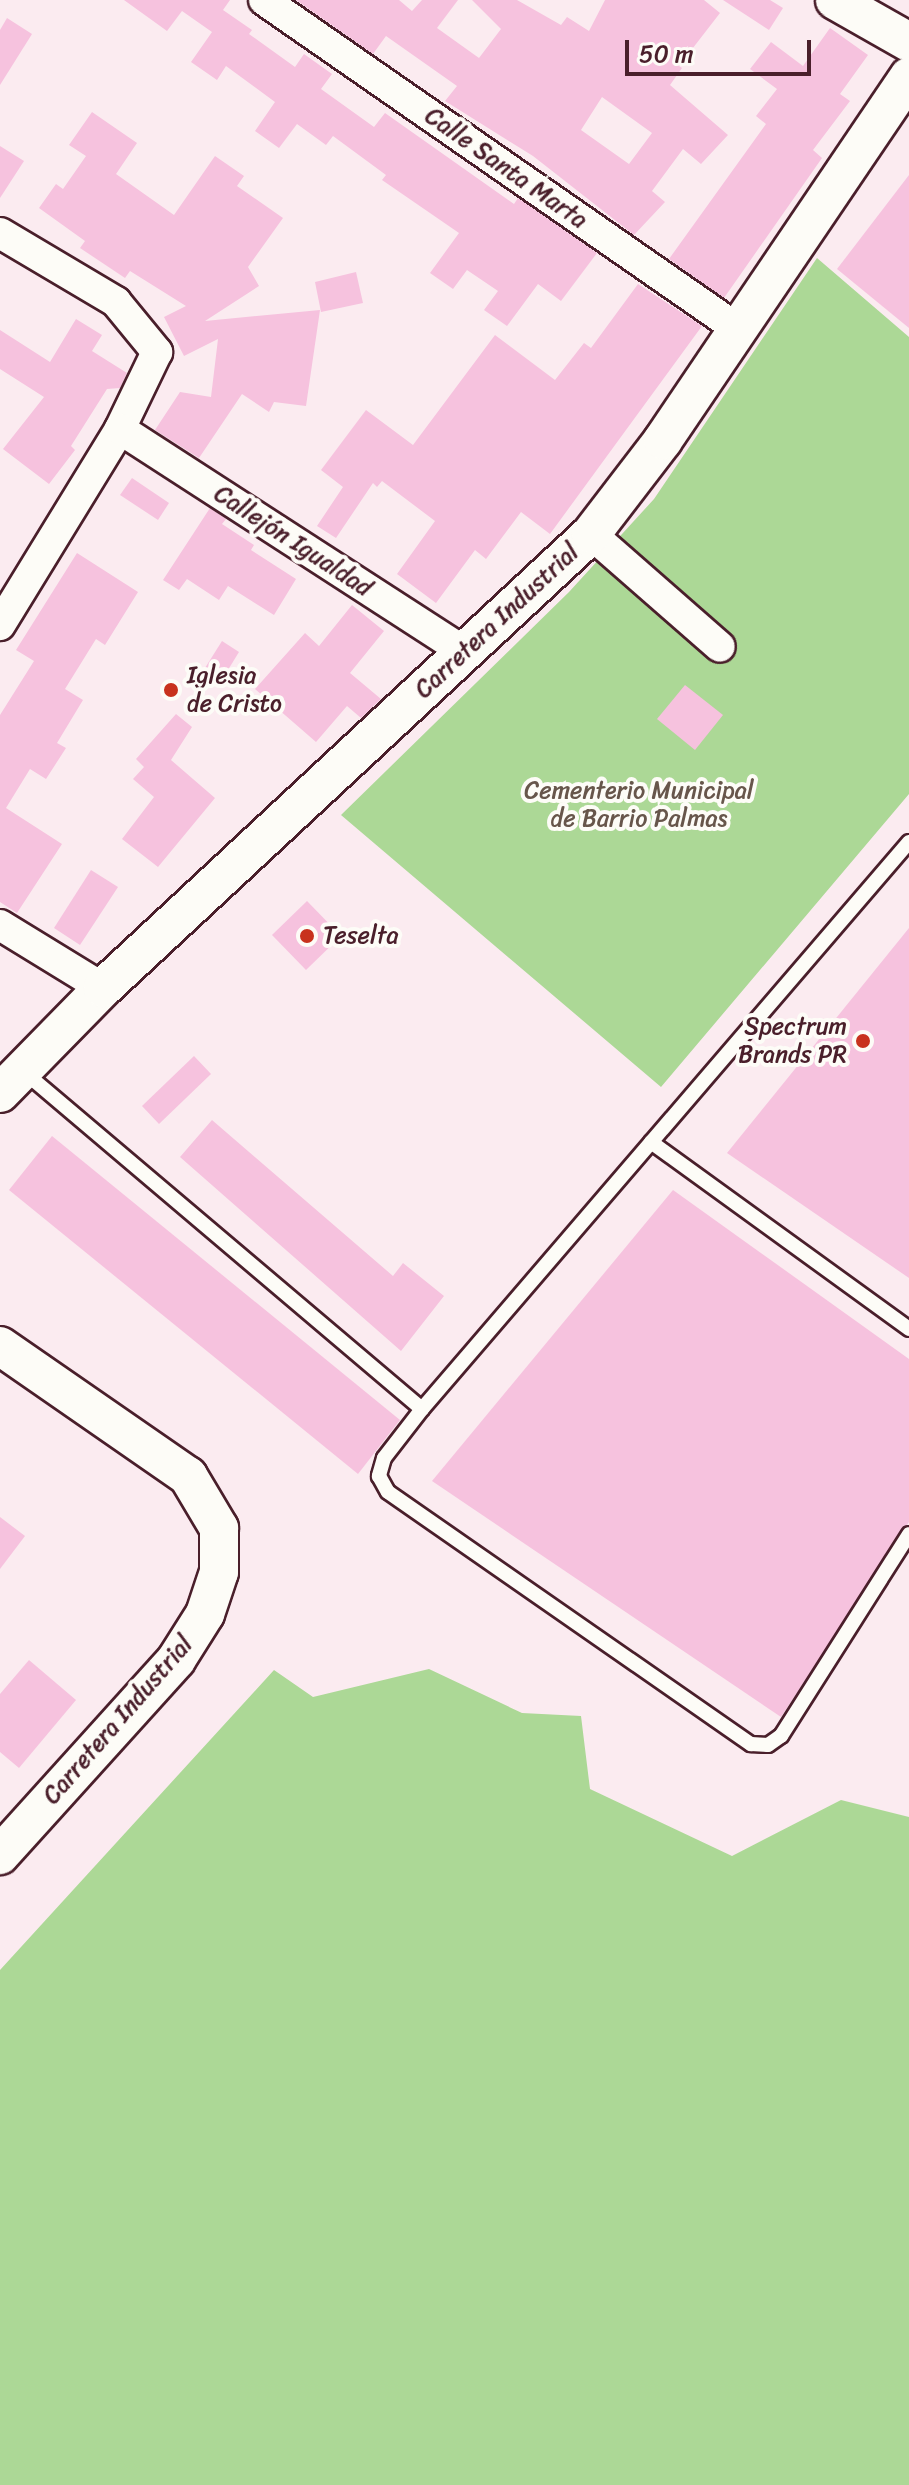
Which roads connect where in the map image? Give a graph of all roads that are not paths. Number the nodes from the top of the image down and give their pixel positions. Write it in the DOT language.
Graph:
graph roads {
  1 [pos="835,0"];
  2 [pos="271,4"];
  3 [pos="909,42"];
  4 [pos="909,76"];
  5 [pos="0,233"];
  6 [pos="735,327"];
  7 [pos="120,429"];
  8 [pos="591,534"];
  9 [pos="0,625"];
  10 [pos="720,647"];
  11 [pos="465,652"];
  12 [pos="909,842"];
  13 [pos="0,925"];
  14 [pos="103,988"];
  15 [pos="11,1082"];
  16 [pos="651,1142"];
  17 [pos="909,1329"];
  18 [pos="0,1346"];
  19 [pos="422,1409"];
  20 [pos="909,1534"];
  21 [pos="0,1855"];
  1 -- 3 [label="street"];
  2 -- 6 [label="street, Calle Santa Marta"];
  4 -- 6 [label="street, Carretera Industrial"];
  5 -- 7 [label="street"];
  6 -- 8 [label="street, Carretera Industrial"];
  7 -- 9 [label="street"];
  7 -- 11 [label="street, Callejón Igualdad"];
  8 -- 10 [label="street"];
  8 -- 11 [label="street, Carretera Industrial"];
  11 -- 14 [label="street, Carretera Industrial"];
  12 -- 16 [label="lane"];
  13 -- 14 [label="street"];
  14 -- 15 [label="street, Carretera Industrial"];
  15 -- 19 [label="lane"];
  16 -- 17 [label="lane"];
  16 -- 19 [label="lane"];
  18 -- 21 [label="street, Carretera Industrial"];
  19 -- 20 [label="lane"];
}
